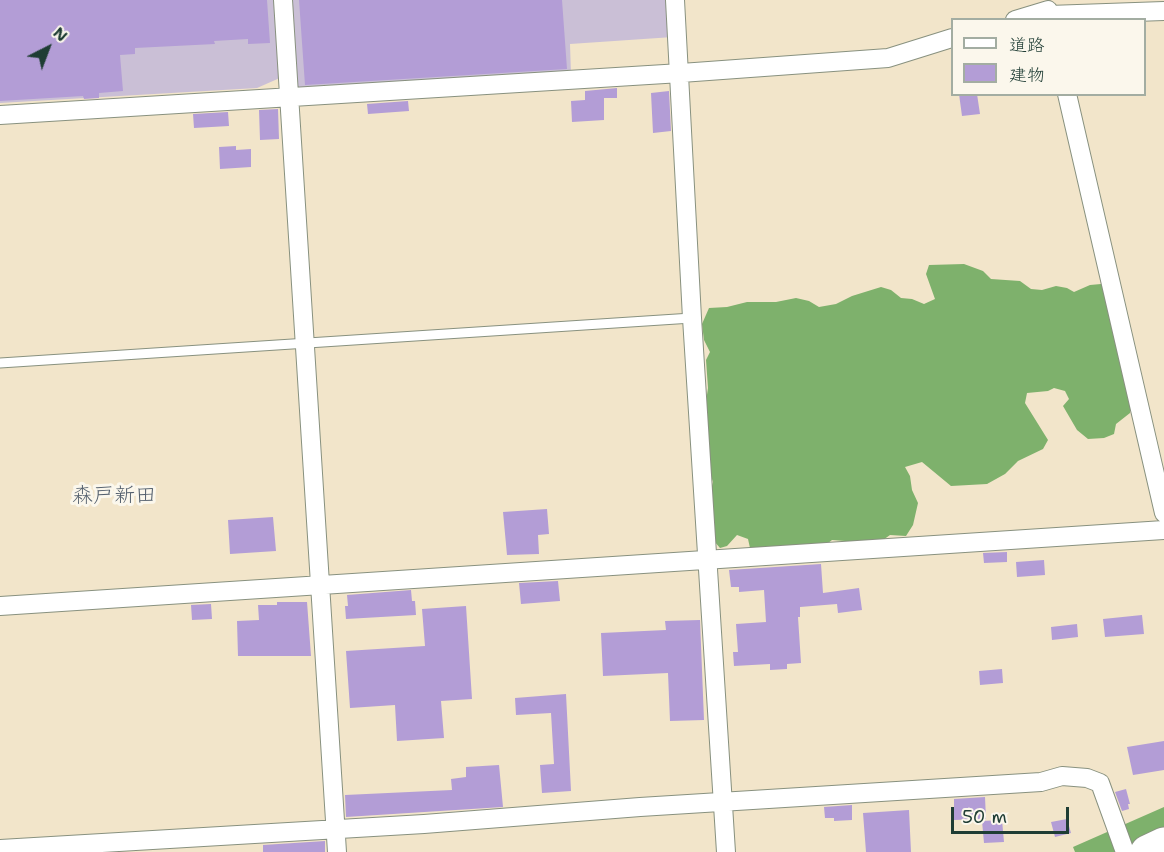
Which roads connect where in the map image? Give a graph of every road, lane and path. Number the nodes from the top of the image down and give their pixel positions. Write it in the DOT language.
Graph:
graph roads {
  1 [pos="283,0"];
  2 [pos="675,0"];
  3 [pos="1048,11"];
  4 [pos="1164,11"];
  5 [pos="1022,18"];
  6 [pos="951,38"];
  7 [pos="681,73"];
  8 [pos="1067,96"];
  9 [pos="290,98"];
  10 [pos="0,115"];
  11 [pos="692,318"];
  12 [pos="305,343"];
  13 [pos="0,363"];
  14 [pos="1164,513"];
  15 [pos="1164,530"];
  16 [pos="708,560"];
  17 [pos="319,585"];
  18 [pos="0,606"];
  19 [pos="722,802"];
  20 [pos="335,828"];
  21 [pos="1164,844"];
  22 [pos="0,849"];
  23 [pos="337,852"];
  24 [pos="726,852"];
  25 [pos="1125,852"];
  26 [pos="1147,852"];
  1 -- 9 [label="street"];
  2 -- 7 [label="street"];
  3 -- 4 [label="street"];
  3 -- 5 [label="street"];
  6 -- 7 [label="street"];
  7 -- 9 [label="street"];
  7 -- 11 [label="street"];
  8 -- 14 [label="street"];
  9 -- 10 [label="street"];
  9 -- 12 [label="street"];
  11 -- 12 [label="lane"];
  11 -- 16 [label="street"];
  12 -- 13 [label="lane"];
  12 -- 17 [label="street"];
  15 -- 16 [label="street"];
  16 -- 17 [label="street"];
  16 -- 19 [label="street"];
  17 -- 18 [label="street"];
  17 -- 20 [label="street"];
  19 -- 20 [label="street"];
  19 -- 24 [label="street"];
  19 -- 25 [label="street"];
  20 -- 22 [label="street"];
  20 -- 23 [label="street"];
  21 -- 26 [label="highway"];
}
